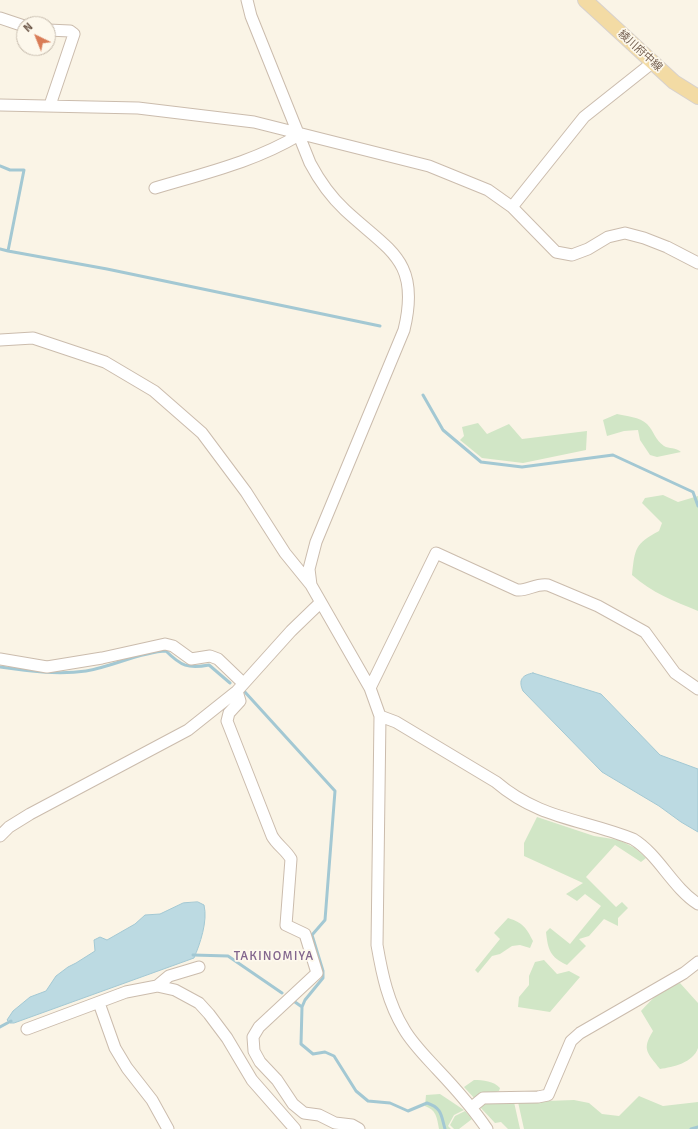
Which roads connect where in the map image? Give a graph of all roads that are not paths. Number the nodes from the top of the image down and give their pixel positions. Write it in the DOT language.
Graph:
graph roads {
  1 [pos="247,0"];
  2 [pos="586,0"];
  3 [pos="0,18"];
  4 [pos="16,23"];
  5 [pos="56,30"];
  6 [pos="652,63"];
  7 [pos="698,98"];
  8 [pos="0,105"];
  9 [pos="50,105"];
  10 [pos="299,135"];
  11 [pos="155,188"];
  12 [pos="512,207"];
  13 [pos="698,263"];
  14 [pos="0,340"];
  15 [pos="311,585"];
  16 [pos="320,603"];
  17 [pos="0,659"];
  18 [pos="240,687"];
  19 [pos="370,688"];
  20 [pos="698,689"];
  21 [pos="380,716"];
  22 [pos="0,836"];
  23 [pos="698,904"];
  24 [pos="698,962"];
  25 [pos="199,967"];
  26 [pos="157,986"];
  27 [pos="99,1003"];
  28 [pos="27,1029"];
  29 [pos="472,1107"];
  30 [pos="168,1129"];
  31 [pos="295,1129"];
  32 [pos="359,1129"];
  33 [pos="487,1129"];
  1 -- 10 [label="street"];
  2 -- 6 [label="main road, 綾川府中線"];
  3 -- 4 [label="street"];
  5 -- 9 [label="street"];
  6 -- 7 [label="main road, 綾川府中線"];
  6 -- 12 [label="street"];
  8 -- 9 [label="street"];
  9 -- 10 [label="street"];
  10 -- 11 [label="street"];
  10 -- 12 [label="street"];
  10 -- 15 [label="street"];
  12 -- 13 [label="street"];
  14 -- 15 [label="street"];
  15 -- 16 [label="street"];
  16 -- 18 [label="street"];
  16 -- 19 [label="street"];
  17 -- 18 [label="street"];
  18 -- 22 [label="street"];
  18 -- 32 [label="street"];
  19 -- 20 [label="street"];
  19 -- 21 [label="street"];
  21 -- 23 [label="street"];
  21 -- 29 [label="street"];
  24 -- 29 [label="street"];
  25 -- 26 [label="street"];
  26 -- 27 [label="street"];
  26 -- 31 [label="street"];
  27 -- 28 [label="street"];
  27 -- 30 [label="street"];
  29 -- 33 [label="street"];
}
